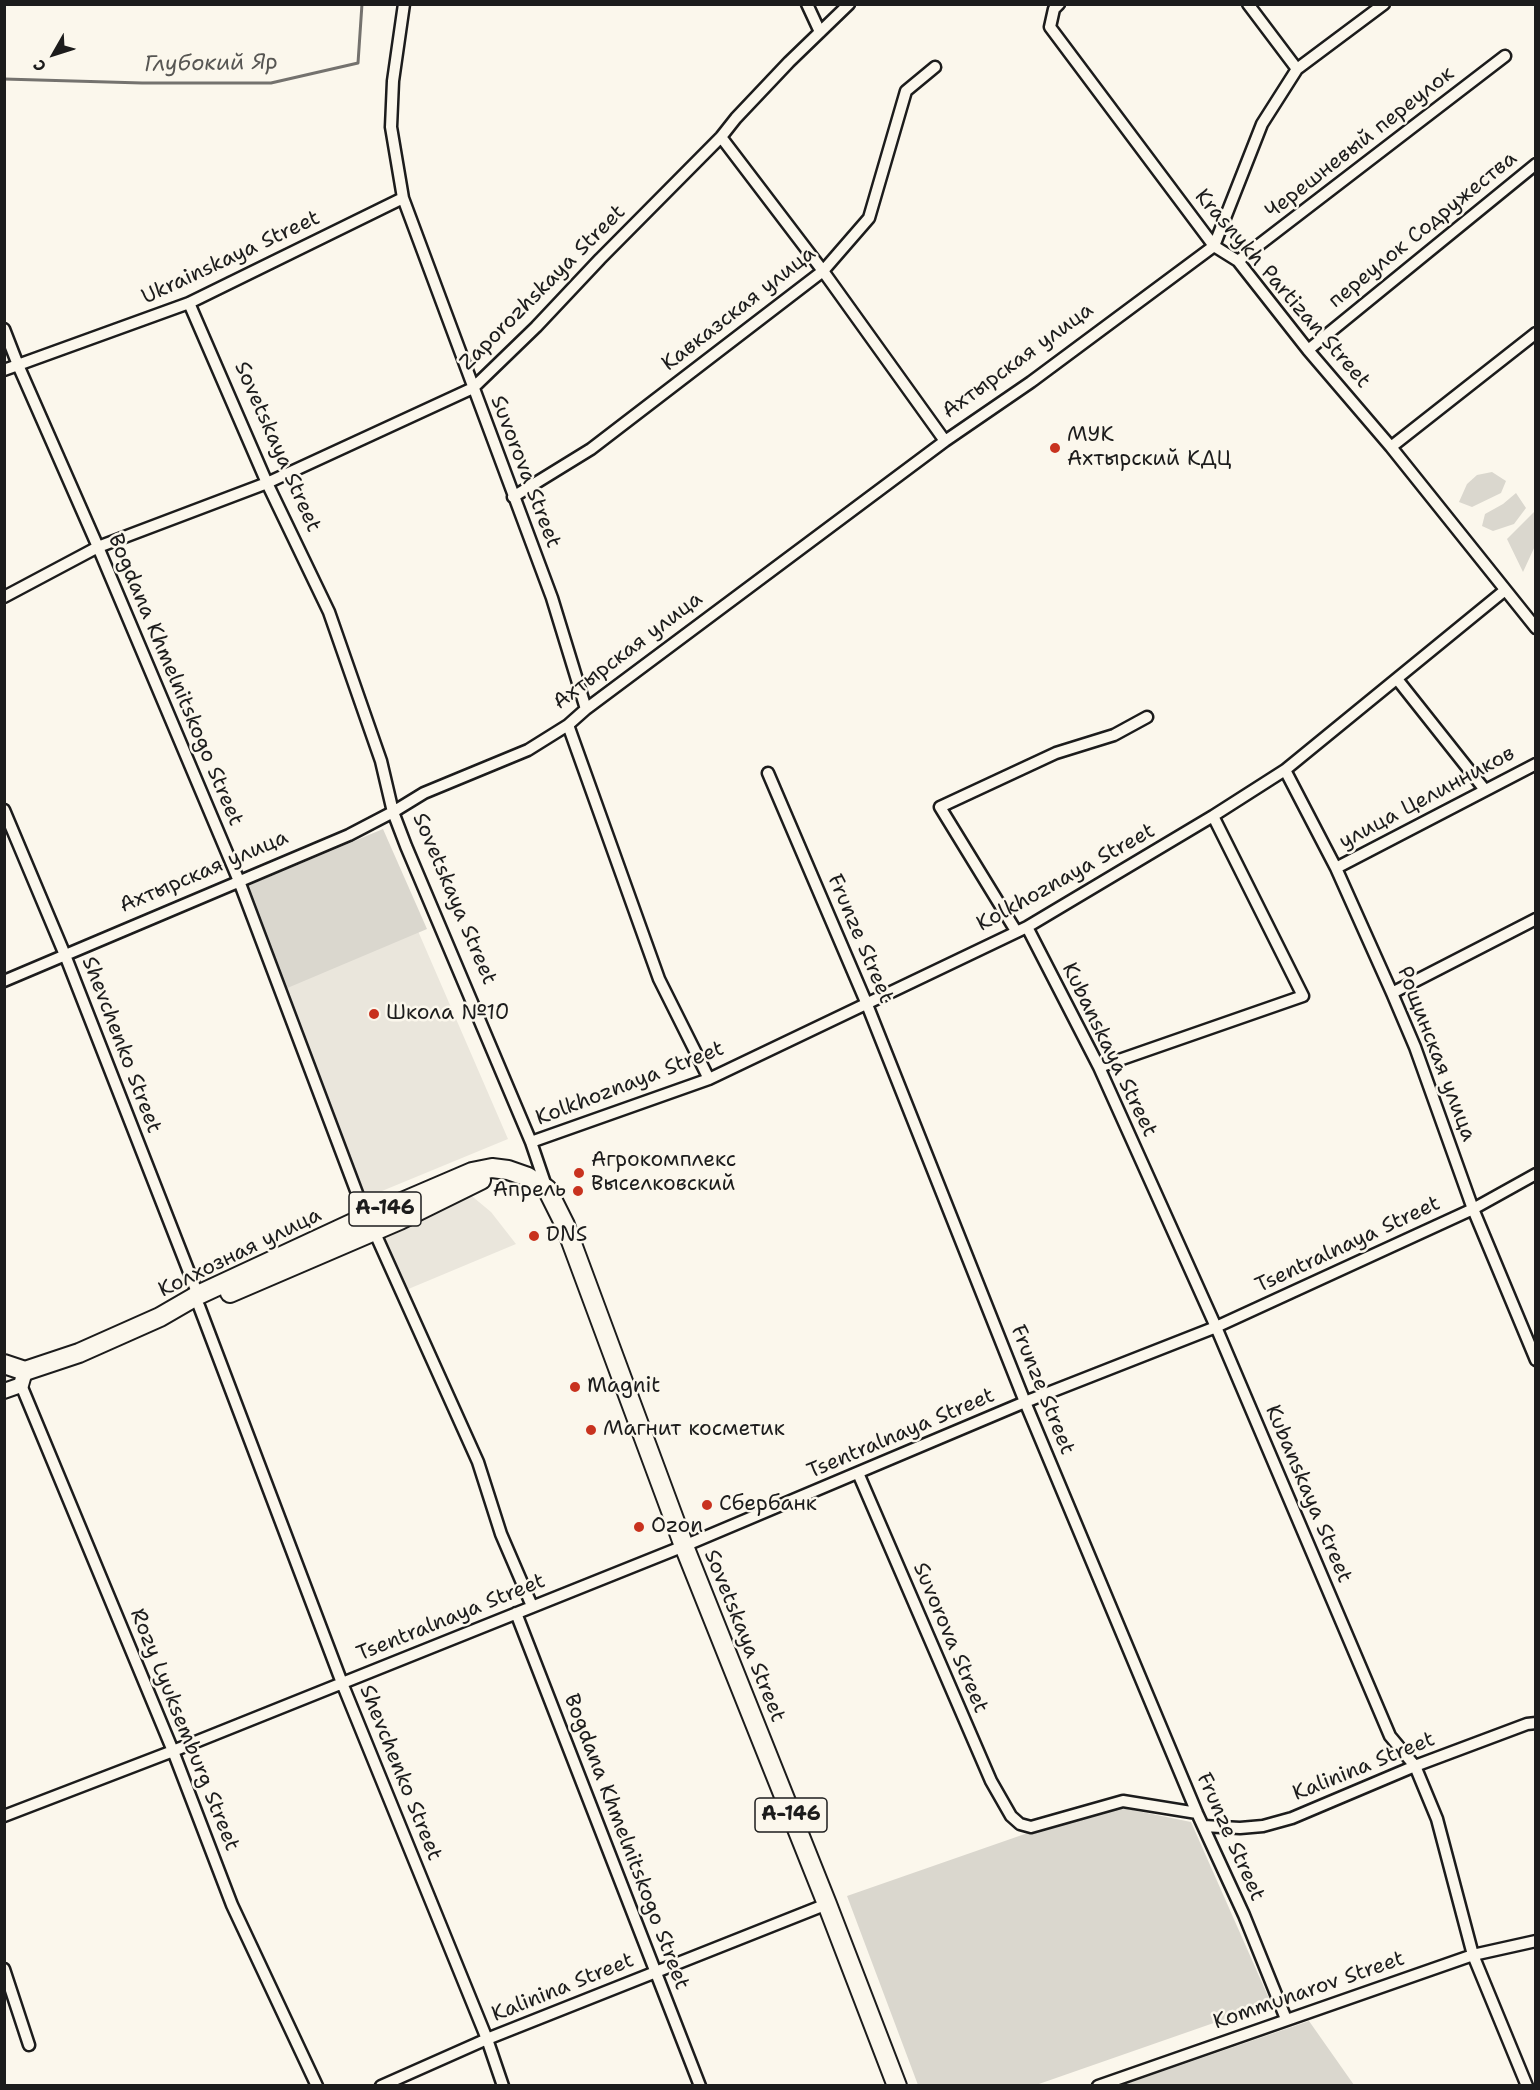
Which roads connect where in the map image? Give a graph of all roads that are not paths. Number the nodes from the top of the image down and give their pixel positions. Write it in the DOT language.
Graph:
graph roads {
  1 [pos="404,4"];
  2 [pos="807,4"];
  3 [pos="849,4"];
  4 [pos="1059,4"];
  5 [pos="1248,4"];
  6 [pos="1384,4"];
  7 [pos="820,32"];
  8 [pos="1505,56"];
  9 [pos="935,67"];
  10 [pos="1297,69"];
  11 [pos="721,136"];
  12 [pos="1536,164"];
  13 [pos="403,198"];
  14 [pos="1214,246"];
  15 [pos="1238,261"];
  16 [pos="823,271"];
  17 [pos="189,303"];
  18 [pos="4,329"];
  19 [pos="1536,333"];
  20 [pos="1308,350"];
  21 [pos="18,365"];
  22 [pos="4,370"];
  23 [pos="473,388"];
  24 [pos="945,441"];
  25 [pos="1391,447"];
  26 [pos="267,483"];
  27 [pos="513,497"];
  28 [pos="98,547"];
  29 [pos="1504,591"];
  30 [pos="4,597"];
  31 [pos="1536,628"];
  32 [pos="1397,680"];
  33 [pos="586,709"];
  34 [pos="1147,717"];
  35 [pos="568,725"];
  36 [pos="1536,764"];
  37 [pos="1285,770"];
  38 [pos="768,773"];
  39 [pos="1485,790"];
  40 [pos="4,810"];
  41 [pos="393,812"];
  42 [pos="1212,816"];
  43 [pos="1336,868"];
  44 [pos="239,881"];
  45 [pos="1536,919"];
  46 [pos="1027,927"];
  47 [pos="1016,932"];
  48 [pos="65,956"];
  49 [pos="4,981"];
  50 [pos="1392,993"];
  51 [pos="866,1002"];
  52 [pos="1099,1067"];
  53 [pos="709,1078"];
  54 [pos="531,1142"];
  55 [pos="1536,1174"];
  56 [pos="547,1189"];
  57 [pos="1473,1209"];
  58 [pos="370,1224"];
  59 [pos="199,1300"];
  60 [pos="1216,1327"];
  61 [pos="1536,1360"];
  62 [pos="4,1364"];
  63 [pos="23,1378"];
  64 [pos="4,1391"];
  65 [pos="1025,1402"];
  66 [pos="858,1473"];
  67 [pos="684,1546"];
  68 [pos="531,1605"];
  69 [pos="516,1613"];
  70 [pos="342,1683"];
  71 [pos="1536,1723"];
  72 [pos="173,1751"];
  73 [pos="1415,1766"];
  74 [pos="1197,1813"];
  75 [pos="4,1816"];
  76 [pos="1203,1826"];
  77 [pos="827,1904"];
  78 [pos="1536,1941"];
  79 [pos="1473,1955"];
  80 [pos="4,1969"];
  81 [pos="656,1972"];
  82 [pos="1286,2019"];
  83 [pos="487,2039"];
  84 [pos="29,2045"];
  85 [pos="317,2085"];
  86 [pos="381,2085"];
  87 [pos="503,2085"];
  88 [pos="700,2085"];
  89 [pos="897,2085"];
  90 [pos="1098,2085"];
  91 [pos="1527,2085"];
  1 -- 13 [label="street, Suvorova Street"];
  2 -- 7 [label="street"];
  3 -- 7 [label="street, Zaporozhskaya Street"];
  4 -- 14 [label="street, Krasnykh Partizan Street"];
  5 -- 10 [label="street"];
  6 -- 10 [label="street"];
  7 -- 11 [label="street, Zaporozhskaya Street"];
  8 -- 15 [label="street, Черешневый переулок"];
  9 -- 16 [label="street, Кавказская улица"];
  10 -- 14 [label="street"];
  11 -- 16 [label="street"];
  11 -- 23 [label="street, Zaporozhskaya Street"];
  12 -- 20 [label="street, переулок Содружества"];
  13 -- 17 [label="street, Ukrainskaya Street"];
  13 -- 23 [label="street, Suvorova Street"];
  14 -- 15 [label="street, Krasnykh Partizan Street"];
  14 -- 24 [label="street, Ахтырская улица"];
  15 -- 20 [label="street, Krasnykh Partizan Street"];
  16 -- 24 [label="street"];
  16 -- 27 [label="street, Кавказская улица"];
  17 -- 21 [label="street, Ukrainskaya Street"];
  17 -- 26 [label="street, Sovetskaya Street"];
  18 -- 21 [label="street, Bogdana Khmelnitskogo Street"];
  19 -- 25 [label="street"];
  20 -- 25 [label="street, Krasnykh Partizan Street"];
  21 -- 22 [label="street, Ukrainskaya Street"];
  21 -- 28 [label="street, Bogdana Khmelnitskogo Street"];
  23 -- 26 [label="street, Zaporozhskaya Street"];
  23 -- 27 [label="street, Suvorova Street"];
  24 -- 33 [label="street, Ахтырская улица"];
  25 -- 29 [label="street, Krasnykh Partizan Street"];
  26 -- 28 [label="street, Zaporozhskaya Street"];
  26 -- 41 [label="street, Sovetskaya Street"];
  27 -- 33 [label="street, Suvorova Street"];
  28 -- 30 [label="street, Zaporozhskaya Street"];
  28 -- 44 [label="street, Bogdana Khmelnitskogo Street"];
  29 -- 31 [label="street, Krasnykh Partizan Street"];
  29 -- 32 [label="street, Kolkhoznaya Street"];
  32 -- 37 [label="street, Kolkhoznaya Street"];
  32 -- 39 [label="street"];
  33 -- 35 [label="street, Ахтырская улица"];
  34 -- 47 [label="street"];
  35 -- 41 [label="street, Ахтырская улица"];
  35 -- 53 [label="street"];
  36 -- 39 [label="street, улица Целинников"];
  37 -- 42 [label="street, Kolkhoznaya Street"];
  37 -- 43 [label="street, Рощинская улица"];
  38 -- 51 [label="street, Frunze Street"];
  39 -- 43 [label="street, улица Целинников"];
  40 -- 48 [label="street, Shevchenko Street"];
  41 -- 44 [label="street, Ахтырская улица"];
  41 -- 54 [label="street, Sovetskaya Street"];
  42 -- 46 [label="street, Kolkhoznaya Street"];
  42 -- 52 [label="street"];
  43 -- 50 [label="street, Рощинская улица"];
  44 -- 48 [label="street, Ахтырская улица"];
  44 -- 58 [label="street, Bogdana Khmelnitskogo Street"];
  45 -- 50 [label="street"];
  46 -- 47 [label="street, Kolkhoznaya Street"];
  46 -- 52 [label="street, Kubanskaya Street"];
  47 -- 51 [label="street, Kolkhoznaya Street"];
  48 -- 49 [label="street, Ахтырская улица"];
  48 -- 59 [label="street, Shevchenko Street"];
  50 -- 57 [label="street, Рощинская улица"];
  51 -- 53 [label="street, Kolkhoznaya Street"];
  51 -- 65 [label="street, Frunze Street"];
  52 -- 60 [label="street, Kubanskaya Street"];
  53 -- 54 [label="street, Kolkhoznaya Street"];
  54 -- 56 [label="street, Sovetskaya Street"];
  55 -- 57 [label="street, Tsentralnaya Street"];
  56 -- 58 [label="highway, Колхозная улица / А-146"];
  56 -- 67 [label="highway, Sovetskaya Street / А-146"];
  57 -- 60 [label="street, Tsentralnaya Street"];
  57 -- 61 [label="street, Рощинская улица"];
  58 -- 59 [label="highway, Колхозная улица / А-146"];
  58 -- 68 [label="street, Bogdana Khmelnitskogo Street"];
  59 -- 63 [label="highway, Колхозная улица / А-146"];
  59 -- 70 [label="street, Shevchenko Street"];
  60 -- 65 [label="street, Tsentralnaya Street"];
  60 -- 73 [label="street, Kubanskaya Street"];
  62 -- 63 [label="highway"];
  63 -- 64 [label="street, Колхозная улица"];
  63 -- 72 [label="street, Rozy Lyuksemburg Street"];
  65 -- 66 [label="street, Tsentralnaya Street"];
  65 -- 74 [label="street, Frunze Street"];
  66 -- 67 [label="street, Tsentralnaya Street"];
  66 -- 74 [label="street, Suvorova Street"];
  67 -- 68 [label="street, Tsentralnaya Street"];
  67 -- 77 [label="highway, Sovetskaya Street / А-146"];
  68 -- 69 [label="street, Tsentralnaya Street"];
  69 -- 70 [label="street, Tsentralnaya Street"];
  69 -- 81 [label="street, Bogdana Khmelnitskogo Street"];
  70 -- 72 [label="street, Tsentralnaya Street"];
  70 -- 83 [label="street, Shevchenko Street"];
  71 -- 73 [label="street, Kalinina Street"];
  72 -- 75 [label="street, Tsentralnaya Street"];
  72 -- 85 [label="street, Rozy Lyuksemburg Street"];
  73 -- 76 [label="street, Kalinina Street"];
  73 -- 79 [label="street, Kubanskaya Street"];
  74 -- 76 [label="street, Frunze Street"];
  76 -- 82 [label="street, Frunze Street"];
  77 -- 81 [label="street, Kalinina Street"];
  77 -- 89 [label="highway, Sovetskaya Street / А-146"];
  78 -- 79 [label="street, Kommunarov Street"];
  79 -- 82 [label="street, Kommunarov Street"];
  79 -- 91 [label="street, Kubanskaya Street"];
  80 -- 84 [label="street"];
  81 -- 83 [label="street, Kalinina Street"];
  81 -- 88 [label="street, Bogdana Khmelnitskogo Street"];
  82 -- 90 [label="street, Kommunarov Street"];
  83 -- 86 [label="street, Kalinina Street"];
  83 -- 87 [label="street, Shevchenko Street"];
}
